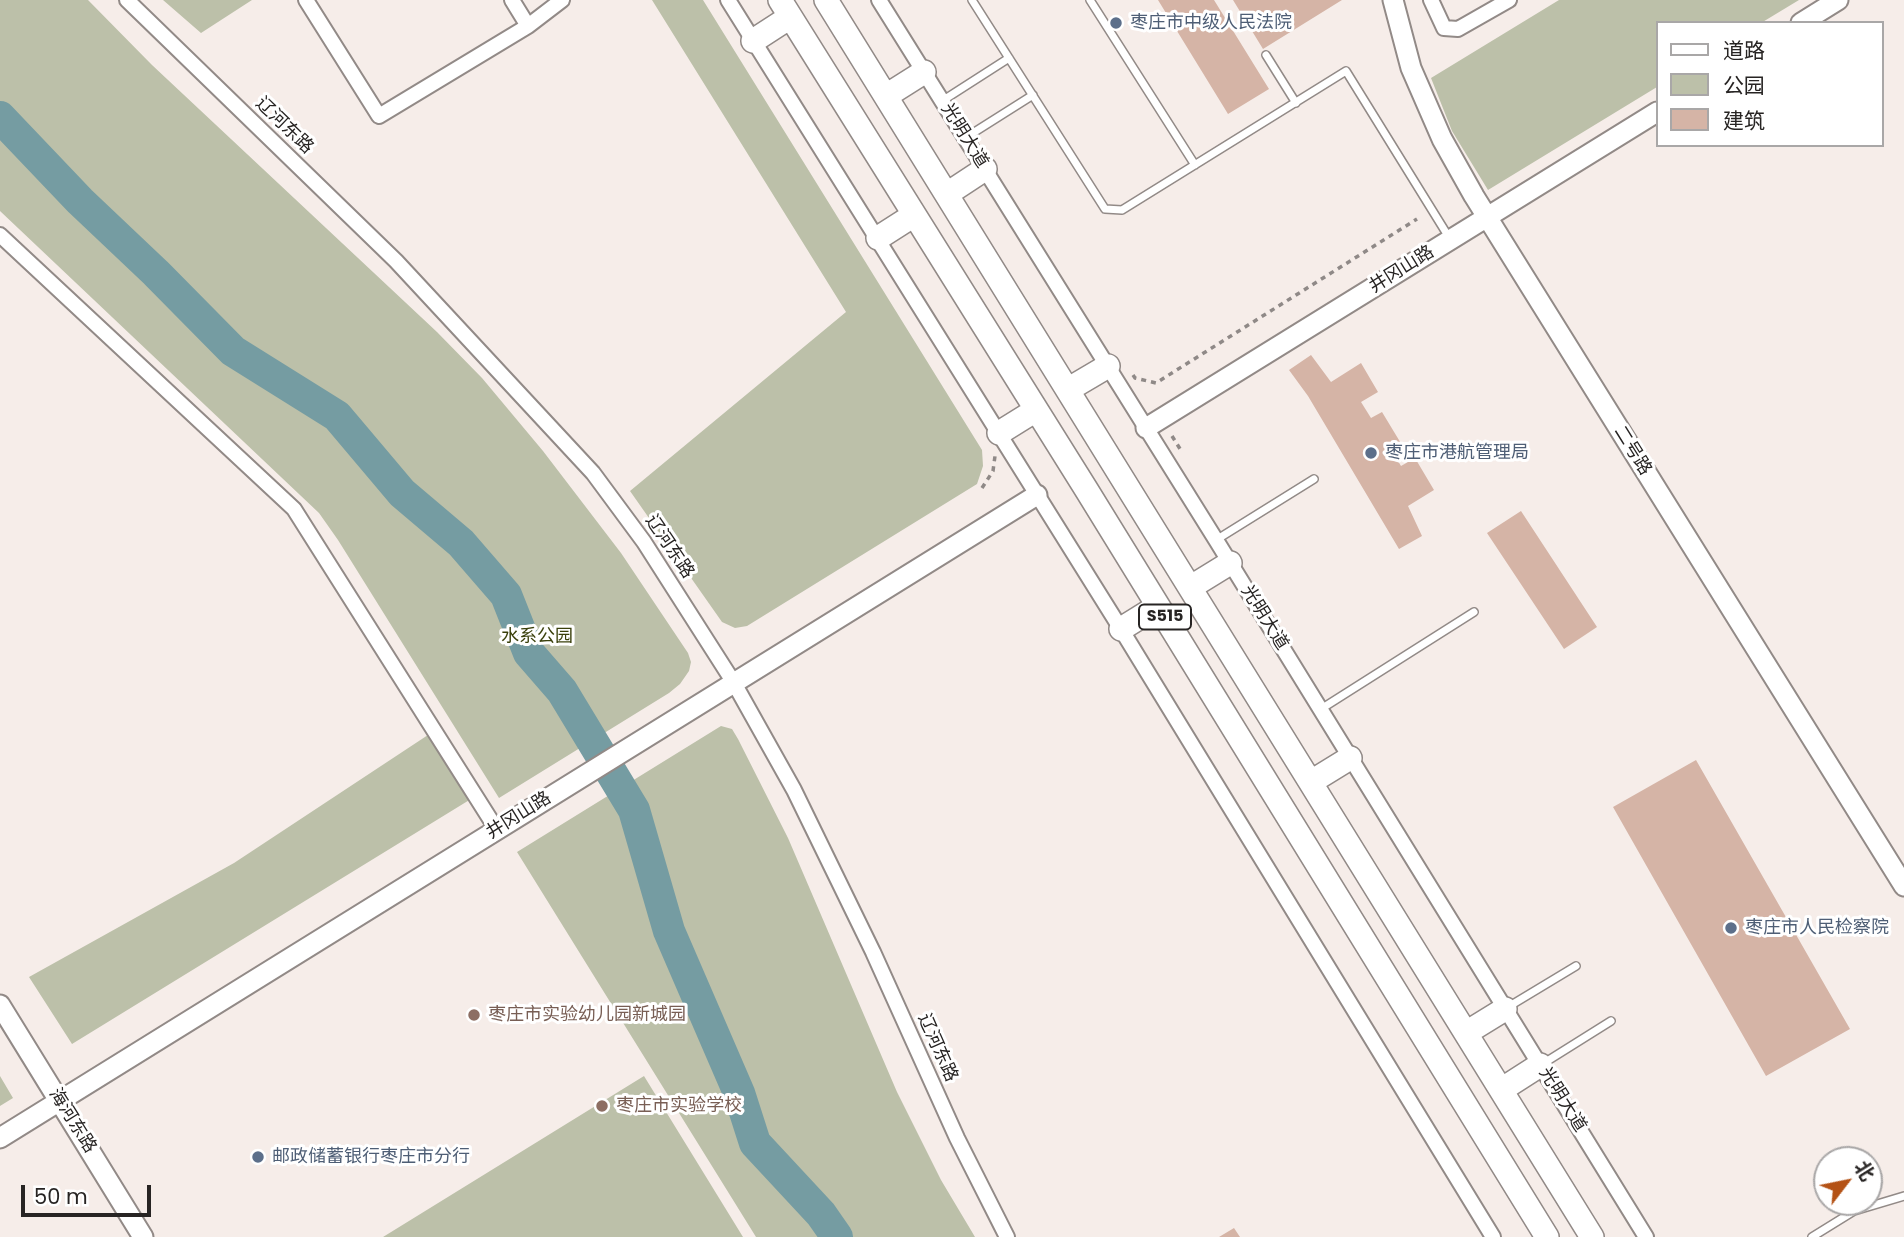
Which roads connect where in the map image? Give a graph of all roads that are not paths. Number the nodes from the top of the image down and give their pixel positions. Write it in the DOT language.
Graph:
graph roads {
  1 [pos="127,0"];
  2 [pos="306,0"];
  3 [pos="512,0"];
  4 [pos="562,0"];
  5 [pos="728,0"];
  6 [pos="826,0"];
  7 [pos="879,0"];
  8 [pos="972,0"];
  9 [pos="1090,0"];
  10 [pos="1392,0"];
  11 [pos="1431,0"];
  12 [pos="1509,0"];
  13 [pos="1838,0"];
  14 [pos="785,8"];
  15 [pos="1804,21"];
  16 [pos="528,26"];
  17 [pos="753,41"];
  18 [pos="1266,55"];
  19 [pos="1009,58"];
  20 [pos="924,72"];
  21 [pos="1033,95"];
  22 [pos="886,96"];
  23 [pos="942,101"];
  24 [pos="1296,103"];
  25 [pos="1656,113"];
  26 [pos="965,138"];
  27 [pos="1195,165"];
  28 [pos="985,169"];
  29 [pos="947,194"];
  30 [pos="914,215"];
  31 [pos="1487,217"];
  32 [pos="0,235"];
  33 [pos="878,239"];
  34 [pos="1450,240"];
  35 [pos="1108,366"];
  36 [pos="1069,390"];
  37 [pos="1036,410"];
  38 [pos="1146,428"];
  39 [pos="997,443"];
  40 [pos="1314,479"];
  41 [pos="1037,495"];
  42 [pos="1216,540"];
  43 [pos="1230,562"];
  44 [pos="1191,587"];
  45 [pos="1158,606"];
  46 [pos="1474,612"];
  47 [pos="1121,629"];
  48 [pos="734,683"];
  49 [pos="1321,709"];
  50 [pos="1350,758"];
  51 [pos="1311,782"];
  52 [pos="497,830"];
  53 [pos="1904,886"];
  54 [pos="1576,966"];
  55 [pos="0,1006"];
  56 [pos="1505,1009"];
  57 [pos="1611,1021"];
  58 [pos="1466,1033"];
  59 [pos="1540,1066"];
  60 [pos="1501,1090"];
  61 [pos="59,1101"];
  62 [pos="0,1138"];
  63 [pos="1904,1196"];
  64 [pos="143,1237"];
  65 [pos="1007,1237"];
  66 [pos="1493,1237"];
  67 [pos="1547,1237"];
  68 [pos="1592,1237"];
  69 [pos="1646,1237"];
  70 [pos="1812,1237"];
  1 -- 48 [label="street, 辽河东路"];
  2 -- 16 [label="street"];
  3 -- 16 [label="street"];
  4 -- 16 [label="street"];
  5 -- 17 [label="street, S515"];
  6 -- 22 [label="main road, S515"];
  7 -- 20 [label="street, 光明大道"];
  8 -- 19 [label="lane"];
  9 -- 27 [label="lane"];
  10 -- 31 [label="street, 二号路"];
  11 -- 12 [label="street"];
  13 -- 15 [label="street"];
  14 -- 17 [label="main road"];
  14 -- 30 [label="main road, S515"];
  17 -- 33 [label="street, S515"];
  18 -- 24 [label="lane"];
  19 -- 21 [label="lane"];
  19 -- 23 [label="lane"];
  20 -- 22 [label="main road"];
  20 -- 23 [label="street, 光明大道"];
  21 -- 26 [label="lane"];
  21 -- 27 [label="lane"];
  22 -- 29 [label="main road, S515"];
  23 -- 26 [label="street, 光明大道"];
  24 -- 27 [label="lane"];
  24 -- 34 [label="lane"];
  25 -- 31 [label="street, 井冈山路"];
  26 -- 28 [label="street, 光明大道"];
  28 -- 29 [label="main road"];
  28 -- 35 [label="street, 光明大道"];
  29 -- 36 [label="main road, S515"];
  30 -- 33 [label="main road"];
  30 -- 37 [label="main road, S515"];
  31 -- 34 [label="street, 井冈山路"];
  31 -- 53 [label="street, 二号路"];
  32 -- 52 [label="street"];
  33 -- 39 [label="street, S515"];
  34 -- 38 [label="street, 井冈山路"];
  35 -- 36 [label="main road"];
  35 -- 38 [label="street, 光明大道"];
  36 -- 44 [label="main road, S515"];
  37 -- 39 [label="main road"];
  37 -- 45 [label="main road, S515"];
  38 -- 42 [label="street, 光明大道"];
  39 -- 41 [label="street, S515"];
  40 -- 42 [label="lane"];
  41 -- 47 [label="street, S515"];
  41 -- 48 [label="street, 井冈山路"];
  42 -- 43 [label="street, 光明大道"];
  43 -- 44 [label="main road"];
  43 -- 49 [label="street, 光明大道"];
  44 -- 51 [label="main road, S515"];
  45 -- 47 [label="main road"];
  45 -- 67 [label="main road, S515"];
  46 -- 49 [label="lane"];
  47 -- 66 [label="street, S515"];
  48 -- 52 [label="street, 井冈山路"];
  48 -- 65 [label="street, 辽河东路"];
  49 -- 50 [label="street, 光明大道"];
  50 -- 51 [label="main road"];
  50 -- 56 [label="street, 光明大道"];
  51 -- 58 [label="main road, S515"];
  52 -- 61 [label="street, 井冈山路"];
  54 -- 56 [label="lane"];
  55 -- 61 [label="street, 海河东路"];
  56 -- 58 [label="main road"];
  56 -- 59 [label="street, 光明大道"];
  57 -- 59 [label="lane"];
  58 -- 60 [label="main road, S515"];
  59 -- 60 [label="main road"];
  59 -- 69 [label="street, 光明大道"];
  60 -- 68 [label="main road, S515"];
  61 -- 62 [label="street, 井冈山路"];
  61 -- 64 [label="street, 海河东路"];
  63 -- 70 [label="lane"];
}
